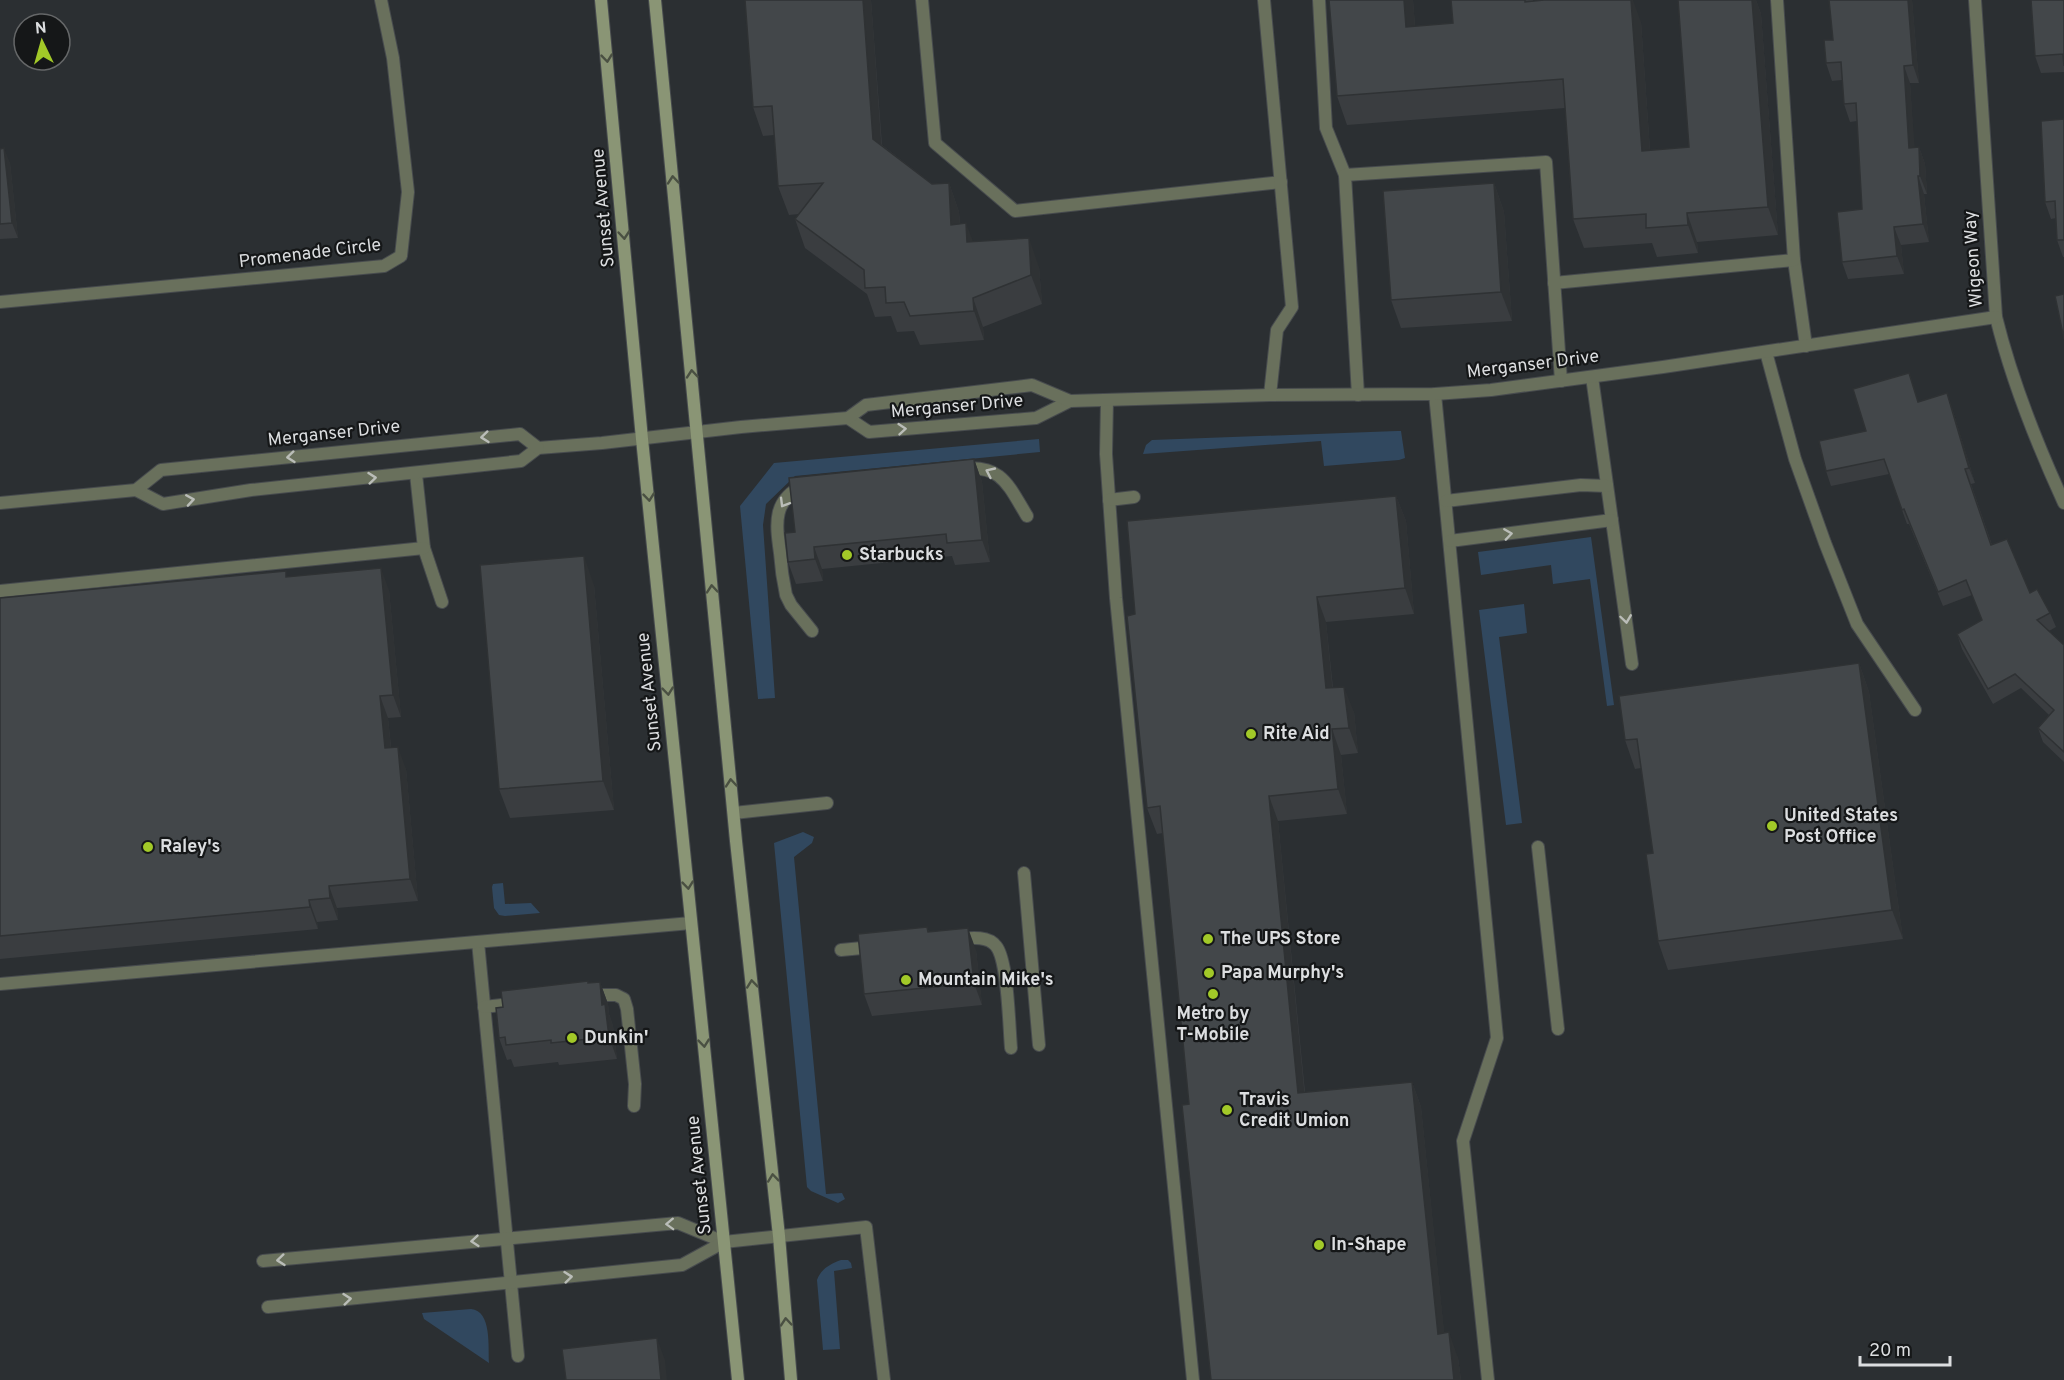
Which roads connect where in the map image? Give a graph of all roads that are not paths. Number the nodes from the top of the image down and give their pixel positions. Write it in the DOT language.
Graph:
graph roads {
  1 [pos="381,0"];
  2 [pos="601,0"];
  3 [pos="655,0"];
  4 [pos="922,0"];
  5 [pos="1264,0"];
  6 [pos="1319,0"];
  7 [pos="1777,0"];
  8 [pos="1975,0"];
  9 [pos="1345,175"];
  10 [pos="1281,182"];
  11 [pos="1794,260"];
  12 [pos="1554,283"];
  13 [pos="0,302"];
  14 [pos="1996,317"];
  15 [pos="1806,346"];
  16 [pos="1766,352"];
  17 [pos="1592,377"];
  18 [pos="1561,381"];
  19 [pos="1436,394"];
  20 [pos="1270,395"];
  21 [pos="1358,395"];
  22 [pos="1107,400"];
  23 [pos="1070,401"];
  24 [pos="848,418"];
  25 [pos="697,432"];
  26 [pos="642,439"];
  27 [pos="538,448"];
  28 [pos="953,469"];
  29 [pos="416,474"];
  30 [pos="819,483"];
  31 [pos="1608,486"];
  32 [pos="136,490"];
  33 [pos="1134,497"];
  34 [pos="1109,500"];
  35 [pos="1446,501"];
  36 [pos="0,503"];
  37 [pos="2064,503"];
  38 [pos="1027,516"];
  39 [pos="1612,520"];
  40 [pos="1449,541"];
  41 [pos="424,548"];
  42 [pos="0,591"];
  43 [pos="442,602"];
  44 [pos="812,631"];
  45 [pos="1632,664"];
  46 [pos="1915,710"];
  47 [pos="827,803"];
  48 [pos="734,813"];
  49 [pos="1538,847"];
  50 [pos="1024,873"];
  51 [pos="691,923"];
  52 [pos="946,940"];
  53 [pos="478,942"];
  54 [pos="887,945"];
  55 [pos="841,950"];
  56 [pos="0,984"];
  57 [pos="579,996"];
  58 [pos="532,1002"];
  59 [pos="484,1007"];
  60 [pos="1558,1029"];
  61 [pos="1039,1045"];
  62 [pos="1011,1048"];
  63 [pos="634,1106"];
  64 [pos="779,1236"];
  65 [pos="506,1238"];
  66 [pos="724,1242"];
  67 [pos="264,1261"];
  68 [pos="510,1283"];
  69 [pos="268,1307"];
  70 [pos="518,1356"];
  71 [pos="738,1380"];
  72 [pos="791,1380"];
  73 [pos="884,1380"];
  74 [pos="1193,1380"];
  75 [pos="1488,1380"];
  1 -- 13 [label="street, Promenade Circle"];
  2 -- 26 [label="main road, Sunset Avenue, one-way"];
  25 -- 3 [label="main road, one-way"];
  4 -- 10 [label="street"];
  5 -- 10 [label="street"];
  6 -- 9 [label="street"];
  7 -- 11 [label="street"];
  8 -- 14 [label="street, Wigeon Way"];
  9 -- 12 [label="street"];
  9 -- 21 [label="street"];
  10 -- 20 [label="street"];
  11 -- 12 [label="street"];
  11 -- 15 [label="street"];
  12 -- 18 [label="street"];
  14 -- 15 [label="street, Merganser Drive"];
  14 -- 37 [label="street, Wigeon Way"];
  15 -- 16 [label="street, Merganser Drive"];
  16 -- 17 [label="street, Merganser Drive"];
  16 -- 46 [label="street"];
  17 -- 18 [label="street, Merganser Drive"];
  17 -- 31 [label="street"];
  18 -- 19 [label="street, Merganser Drive"];
  19 -- 21 [label="street, Merganser Drive"];
  19 -- 35 [label="street"];
  20 -- 21 [label="street, Merganser Drive"];
  20 -- 22 [label="street, Merganser Drive"];
  22 -- 23 [label="street, Merganser Drive"];
  22 -- 34 [label="street"];
  23 -- 24 [label="street, Merganser Drive"];
  24 -- 23 [label="street, Merganser Drive, one-way"];
  24 -- 25 [label="street, Merganser Drive"];
  25 -- 26 [label="street, Merganser Drive"];
  48 -- 25 [label="main road, one-way"];
  26 -- 27 [label="street, Merganser Drive"];
  26 -- 51 [label="main road, Sunset Avenue, one-way"];
  27 -- 29 [label="street, Merganser Drive"];
  27 -- 32 [label="street, Merganser Drive, one-way"];
  38 -- 28 [label="street, one-way"];
  32 -- 29 [label="street, Merganser Drive, one-way"];
  29 -- 41 [label="street"];
  30 -- 44 [label="street, one-way"];
  31 -- 35 [label="street"];
  31 -- 39 [label="street"];
  32 -- 36 [label="street"];
  33 -- 34 [label="street"];
  34 -- 74 [label="street"];
  35 -- 40 [label="street"];
  40 -- 39 [label="street, one-way"];
  39 -- 45 [label="street, one-way"];
  40 -- 75 [label="street"];
  41 -- 42 [label="street"];
  41 -- 43 [label="street"];
  47 -- 48 [label="street"];
  64 -- 48 [label="main road, one-way"];
  49 -- 60 [label="street"];
  50 -- 61 [label="street"];
  51 -- 53 [label="street"];
  51 -- 66 [label="main road, Sunset Avenue, one-way"];
  52 -- 62 [label="street"];
  53 -- 56 [label="street"];
  53 -- 59 [label="street"];
  54 -- 55 [label="street"];
  57 -- 63 [label="street"];
  58 -- 59 [label="street"];
  59 -- 65 [label="street"];
  64 -- 66 [label="street"];
  72 -- 64 [label="main road, one-way"];
  64 -- 73 [label="street"];
  66 -- 65 [label="street, one-way"];
  65 -- 67 [label="street, one-way"];
  65 -- 68 [label="street"];
  68 -- 66 [label="street, one-way"];
  66 -- 71 [label="main road, Sunset Avenue"];
  69 -- 68 [label="street, one-way"];
  68 -- 70 [label="street"];
}
